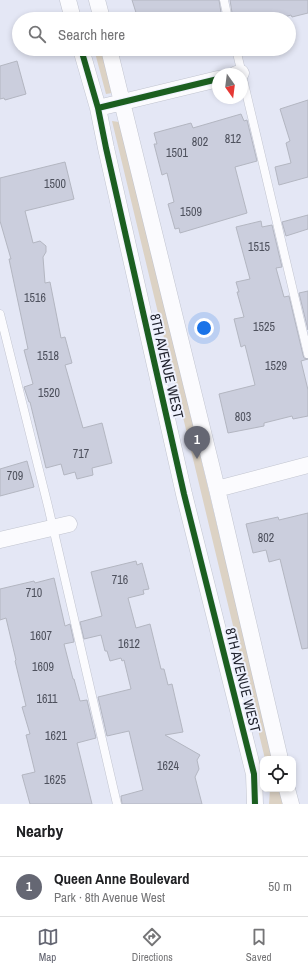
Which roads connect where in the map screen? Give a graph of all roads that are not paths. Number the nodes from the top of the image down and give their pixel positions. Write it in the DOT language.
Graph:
graph roads {
  1 [pos="68,0"];
  2 [pos="97,0"];
  3 [pos="224,0"];
  4 [pos="71,12"];
  5 [pos="100,12"];
  6 [pos="227,12"];
  7 [pos="83,56"];
  8 [pos="111,56"];
  9 [pos="237,56"];
  10 [pos="239,68"];
  11 [pos="212,80"];
  12 [pos="122,102"];
  13 [pos="247,104"];
  14 [pos="98,108"];
  15 [pos="0,314"];
  16 [pos="308,354"];
  17 [pos="308,465"];
  18 [pos="217,489"];
  19 [pos="69,524"];
  20 [pos="53,528"];
  21 [pos="0,540"];
  22 [pos="279,756"];
  23 [pos="288,792"];
  24 [pos="117,804"];
  25 [pos="254,804"];
  26 [pos="291,804"];
  1 -- 4 [label="street"];
  2 -- 5 [label="street"];
  3 -- 6 [label="lane"];
  7 -- 14 [label="street, 8TH AVENUE WEST"];
  8 -- 12 [label="street, 8TH AVENUE WEST"];
  9 -- 10 [label="lane"];
  11 -- 12 [label="street"];
  12 -- 14 [label="street"];
  12 -- 18 [label="street, 8TH AVENUE WEST"];
  13 -- 16 [label="lane"];
  14 -- 25 [label="street, 8TH AVENUE WEST"];
  15 -- 20 [label="lane"];
  17 -- 18 [label="street"];
  18 -- 22 [label="street, 8TH AVENUE WEST"];
  19 -- 20 [label="street"];
  20 -- 21 [label="street"];
  20 -- 24 [label="lane"];
  23 -- 26 [label="street"];
}
